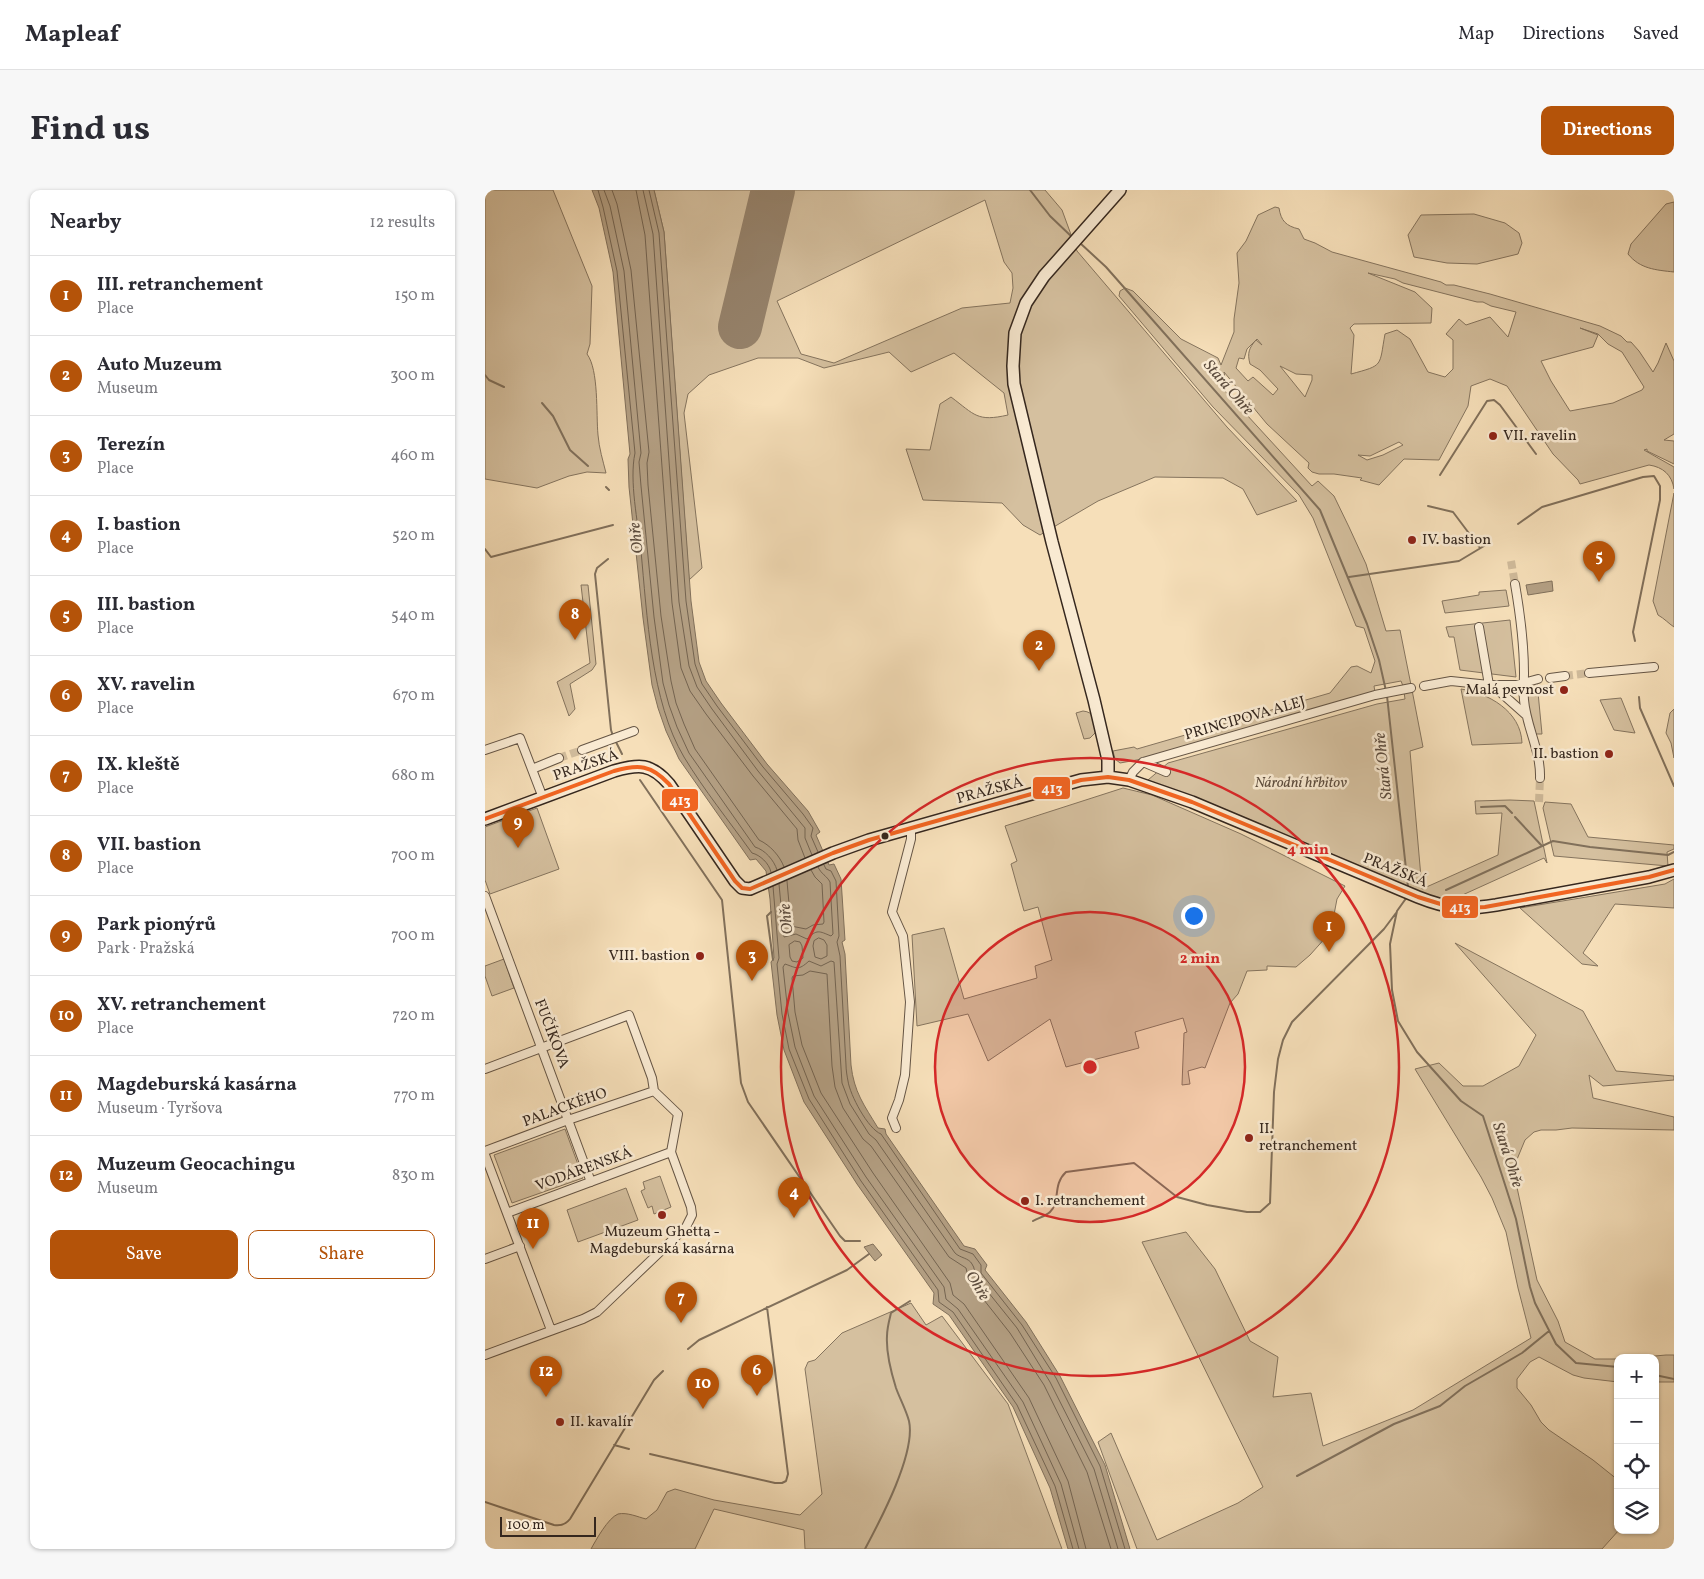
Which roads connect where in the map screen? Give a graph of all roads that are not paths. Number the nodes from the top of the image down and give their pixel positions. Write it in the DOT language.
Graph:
graph roads {
  1 [pos="1120,190"];
  2 [pos="1515,584"];
  3 [pos="1479,626"];
  4 [pos="1654,667"];
  5 [pos="1589,673"];
  6 [pos="1565,676"];
  7 [pos="1550,678"];
  8 [pos="1538,679"];
  9 [pos="1489,685"];
  10 [pos="1523,685"];
  11 [pos="1423,686"];
  12 [pos="1411,688"];
  13 [pos="1526,716"];
  14 [pos="634,731"];
  15 [pos="485,750"];
  16 [pos="582,750"];
  17 [pos="559,758"];
  18 [pos="1143,762"];
  19 [pos="532,769"];
  20 [pos="1166,772"];
  21 [pos="1108,776"];
  22 [pos="1540,778"];
  23 [pos="1129,780"];
  24 [pos="543,798"];
  25 [pos="485,819"];
  26 [pos="911,828"];
  27 [pos="1674,870"];
  28 [pos="486,900"];
  29 [pos="542,1048"];
  30 [pos="485,1069"];
  31 [pos="654,1091"];
  32 [pos="568,1120"];
  33 [pos="896,1128"];
  34 [pos="671,1152"];
  35 [pos="485,1153"];
  36 [pos="591,1182"];
  37 [pos="507,1213"];
  38 [pos="519,1246"];
  39 [pos="485,1259"];
  40 [pos="551,1330"];
  41 [pos="485,1355"];
  1 -- 21 [label="main road"];
  2 -- 10 [label="street"];
  3 -- 9 [label="street"];
  4 -- 5 [label="street"];
  6 -- 7 [label="street"];
  8 -- 10 [label="street"];
  9 -- 10 [label="street"];
  9 -- 11 [label="street"];
  9 -- 13 [label="street"];
  10 -- 13 [label="street"];
  12 -- 18 [label="street, PRINCIPOVA ALEJ"];
  13 -- 22 [label="street"];
  14 -- 16 [label="street"];
  15 -- 19 [label="street"];
  17 -- 19 [label="street"];
  18 -- 20 [label="street"];
  18 -- 23 [label="street"];
  19 -- 24 [label="street"];
  21 -- 23 [label="main road, PRAŽSKÁ"];
  21 -- 26 [label="main road, PRAŽSKÁ"];
  23 -- 27 [label="main road, PRAŽSKÁ"];
  24 -- 25 [label="main road, PRAŽSKÁ"];
  24 -- 26 [label="main road, PRAŽSKÁ"];
  26 -- 33 [label="street"];
  28 -- 29 [label="street, FUČÍKOVA"];
  29 -- 30 [label="street"];
  29 -- 31 [label="street"];
  29 -- 32 [label="street, FUČÍKOVA"];
  31 -- 32 [label="street, PALACKÉHO"];
  31 -- 34 [label="street"];
  32 -- 35 [label="street, PALACKÉHO"];
  32 -- 36 [label="street, FUČÍKOVA"];
  34 -- 36 [label="street, VODÁRENSKÁ"];
  34 -- 40 [label="street"];
  35 -- 37 [label="street"];
  36 -- 37 [label="street, VODÁRENSKÁ"];
  37 -- 38 [label="street"];
  38 -- 39 [label="street"];
  38 -- 40 [label="street"];
  40 -- 41 [label="street"];
}
